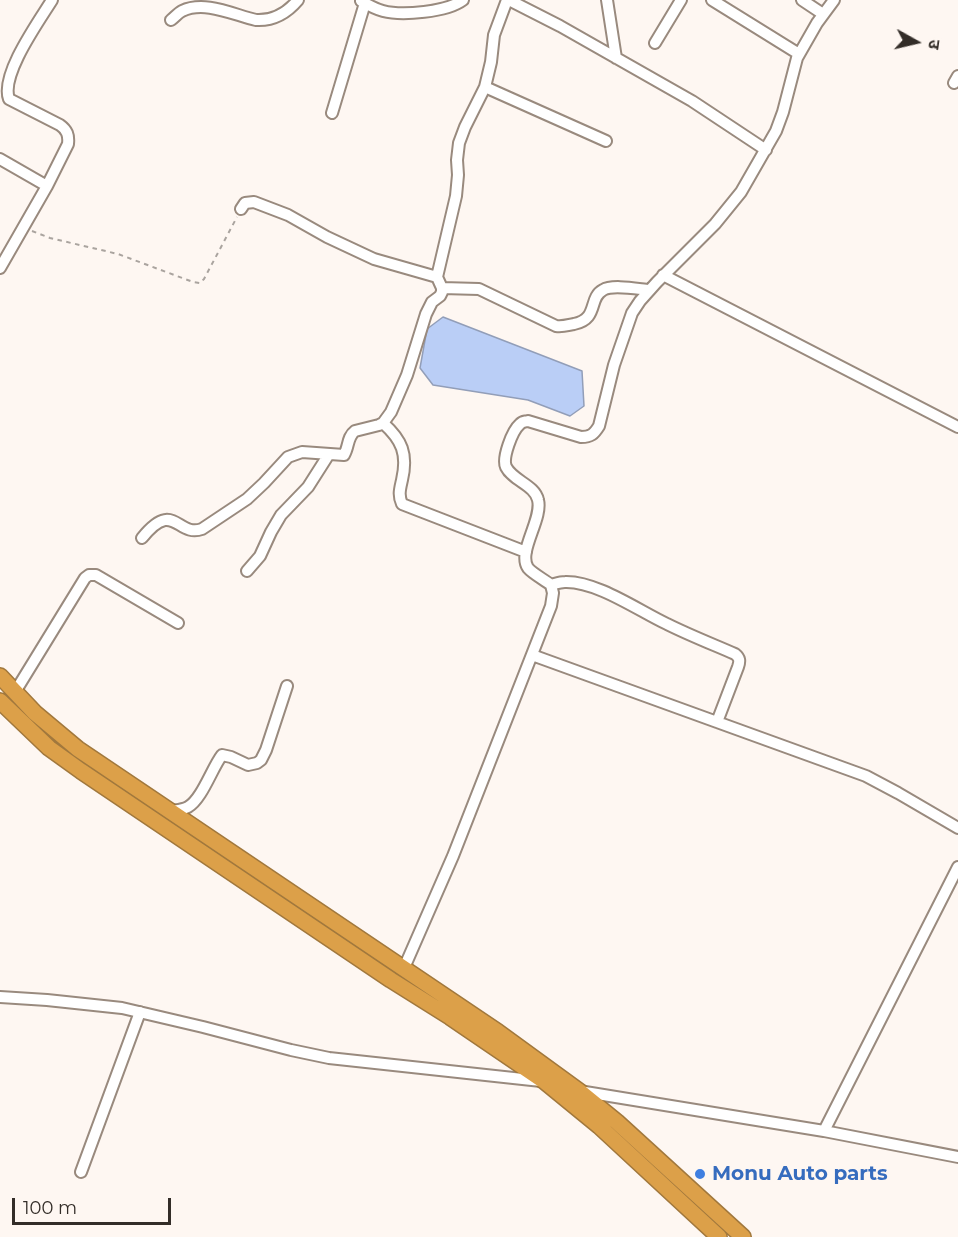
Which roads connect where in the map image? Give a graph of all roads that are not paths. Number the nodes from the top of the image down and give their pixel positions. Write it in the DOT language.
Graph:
graph roads {
  1 [pos="52,0"];
  2 [pos="298,0"];
  3 [pos="463,0"];
  4 [pos="508,0"];
  5 [pos="607,0"];
  6 [pos="681,0"];
  7 [pos="712,0"];
  8 [pos="802,0"];
  9 [pos="834,0"];
  10 [pos="362,2"];
  11 [pos="199,3"];
  12 [pos="525,4"];
  13 [pos="823,14"];
  14 [pos="171,20"];
  15 [pos="655,44"];
  16 [pos="799,54"];
  17 [pos="616,58"];
  18 [pos="485,87"];
  19 [pos="332,113"];
  20 [pos="606,141"];
  21 [pos="766,150"];
  22 [pos="0,159"];
  23 [pos="47,186"];
  24 [pos="241,209"];
  25 [pos="0,268"];
  26 [pos="663,275"];
  27 [pos="437,276"];
  28 [pos="442,288"];
  29 [pos="650,290"];
  30 [pos="383,423"];
  31 [pos="958,428"];
  32 [pos="329,454"];
  33 [pos="142,538"];
  34 [pos="526,552"];
  35 [pos="247,571"];
  36 [pos="551,585"];
  37 [pos="178,623"];
  38 [pos="532,655"];
  39 [pos="0,676"];
  40 [pos="287,686"];
  41 [pos="15,692"];
  42 [pos="0,700"];
  43 [pos="717,722"];
  44 [pos="170,811"];
  45 [pos="958,828"];
  46 [pos="958,867"];
  47 [pos="953,889"];
  48 [pos="404,968"];
  49 [pos="0,997"];
  50 [pos="140,1012"];
  51 [pos="544,1081"];
  52 [pos="579,1090"];
  53 [pos="824,1131"];
  54 [pos="958,1156"];
  55 [pos="81,1172"];
  56 [pos="719,1237"];
  57 [pos="743,1237"];
  1 -- 23 [label="street"];
  2 -- 11 [label="street"];
  3 -- 10 [label="street"];
  4 -- 12 [label="street"];
  4 -- 18 [label="street"];
  5 -- 17 [label="street"];
  6 -- 15 [label="street"];
  7 -- 16 [label="street"];
  8 -- 13 [label="street"];
  9 -- 13 [label="street"];
  10 -- 19 [label="street"];
  11 -- 14 [label="street"];
  12 -- 17 [label="street"];
  13 -- 16 [label="street"];
  16 -- 21 [label="street"];
  17 -- 21 [label="street"];
  18 -- 20 [label="street"];
  18 -- 27 [label="street"];
  21 -- 26 [label="street"];
  22 -- 23 [label="street"];
  23 -- 25 [label="street"];
  24 -- 27 [label="street"];
  26 -- 29 [label="street"];
  26 -- 31 [label="street"];
  27 -- 28 [label="street"];
  28 -- 29 [label="street"];
  28 -- 30 [label="street"];
  29 -- 34 [label="street"];
  30 -- 32 [label="street"];
  30 -- 34 [label="street"];
  32 -- 33 [label="street"];
  32 -- 35 [label="street"];
  34 -- 36 [label="street"];
  36 -- 38 [label="street"];
  36 -- 43 [label="street"];
  37 -- 41 [label="street"];
  38 -- 43 [label="street"];
  38 -- 48 [label="street"];
  39 -- 41 [label="highway"];
  40 -- 44 [label="street"];
  41 -- 44 [label="highway"];
  42 -- 51 [label="highway"];
  43 -- 45 [label="street"];
  44 -- 48 [label="highway"];
  46 -- 47 [label="street"];
  47 -- 53 [label="street"];
  48 -- 52 [label="highway"];
  49 -- 50 [label="street"];
  50 -- 51 [label="street"];
  50 -- 55 [label="street"];
  51 -- 52 [label="street"];
  51 -- 56 [label="highway"];
  52 -- 53 [label="street"];
  52 -- 57 [label="highway"];
  53 -- 54 [label="street"];
}
